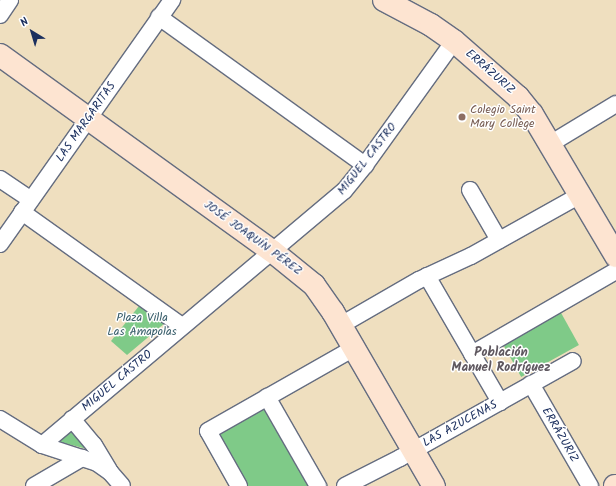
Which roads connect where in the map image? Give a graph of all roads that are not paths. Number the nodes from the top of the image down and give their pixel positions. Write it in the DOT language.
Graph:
graph roads {
  1 [pos="10,0"];
  2 [pos="172,0"];
  3 [pos="384,0"];
  4 [pos="0,15"];
  5 [pos="160,17"];
  6 [pos="454,41"];
  7 [pos="0,55"];
  8 [pos="616,104"];
  9 [pos="88,119"];
  10 [pos="550,144"];
  11 [pos="365,165"];
  12 [pos="0,179"];
  13 [pos="470,190"];
  14 [pos="580,194"];
  15 [pos="27,206"];
  16 [pos="499,240"];
  17 [pos="0,244"];
  18 [pos="272,251"];
  19 [pos="616,256"];
  20 [pos="616,271"];
  21 [pos="427,276"];
  22 [pos="341,325"];
  23 [pos="182,326"];
  24 [pos="354,348"];
  25 [pos="472,354"];
  26 [pos="573,361"];
  27 [pos="531,384"];
  28 [pos="267,397"];
  29 [pos="500,402"];
  30 [pos="0,419"];
  31 [pos="72,419"];
  32 [pos="42,445"];
  33 [pos="414,450"];
  34 [pos="82,458"];
  35 [pos="110,472"];
  36 [pos="34,486"];
  37 [pos="122,486"];
  38 [pos="239,486"];
  39 [pos="318,486"];
  40 [pos="345,486"];
  41 [pos="434,486"];
  42 [pos="590,486"];
  1 -- 4 [label="street"];
  2 -- 5 [label="street, LAS MARGARITAS"];
  3 -- 6 [label="street, ERRÁZURIZ"];
  5 -- 9 [label="street, LAS MARGARITAS"];
  5 -- 11 [label="street"];
  6 -- 10 [label="street, ERRÁZURIZ"];
  6 -- 11 [label="street, MIGUEL CASTRO"];
  7 -- 9 [label="street, JOSÉ JOAQUÍN PÉREZ"];
  8 -- 10 [label="street"];
  9 -- 15 [label="street, LAS MARGARITAS"];
  9 -- 18 [label="street, JOSÉ JOAQUÍN PÉREZ"];
  10 -- 14 [label="street, ERRÁZURIZ"];
  11 -- 18 [label="street, MIGUEL CASTRO"];
  12 -- 15 [label="street"];
  13 -- 16 [label="street"];
  14 -- 16 [label="street"];
  14 -- 19 [label="street, ERRÁZURIZ"];
  15 -- 17 [label="street, LAS MARGARITAS"];
  15 -- 23 [label="street"];
  16 -- 21 [label="street"];
  18 -- 22 [label="street, JOSÉ JOAQUÍN PÉREZ"];
  18 -- 23 [label="street, MIGUEL CASTRO"];
  20 -- 25 [label="street"];
  21 -- 22 [label="street"];
  21 -- 25 [label="street"];
  22 -- 24 [label="street, JOSÉ JOAQUÍN PÉREZ"];
  23 -- 31 [label="street, MIGUEL CASTRO"];
  24 -- 28 [label="street"];
  24 -- 33 [label="street, JOSÉ JOAQUÍN PÉREZ"];
  25 -- 29 [label="street"];
  26 -- 27 [label="street, LAS AZUCENAS"];
  27 -- 29 [label="street, LAS AZUCENAS"];
  27 -- 42 [label="street, ERRÁZURIZ"];
  28 -- 38 [label="street"];
  28 -- 39 [label="street"];
  29 -- 33 [label="street, LAS AZUCENAS"];
  30 -- 32 [label="street"];
  31 -- 32 [label="street, MIGUEL CASTRO"];
  31 -- 35 [label="street"];
  32 -- 34 [label="street"];
  33 -- 40 [label="street, LAS AZUCENAS"];
  33 -- 41 [label="street, JOSÉ JOAQUÍN PÉREZ"];
  34 -- 35 [label="street"];
  34 -- 36 [label="street"];
  35 -- 37 [label="street"];
}
